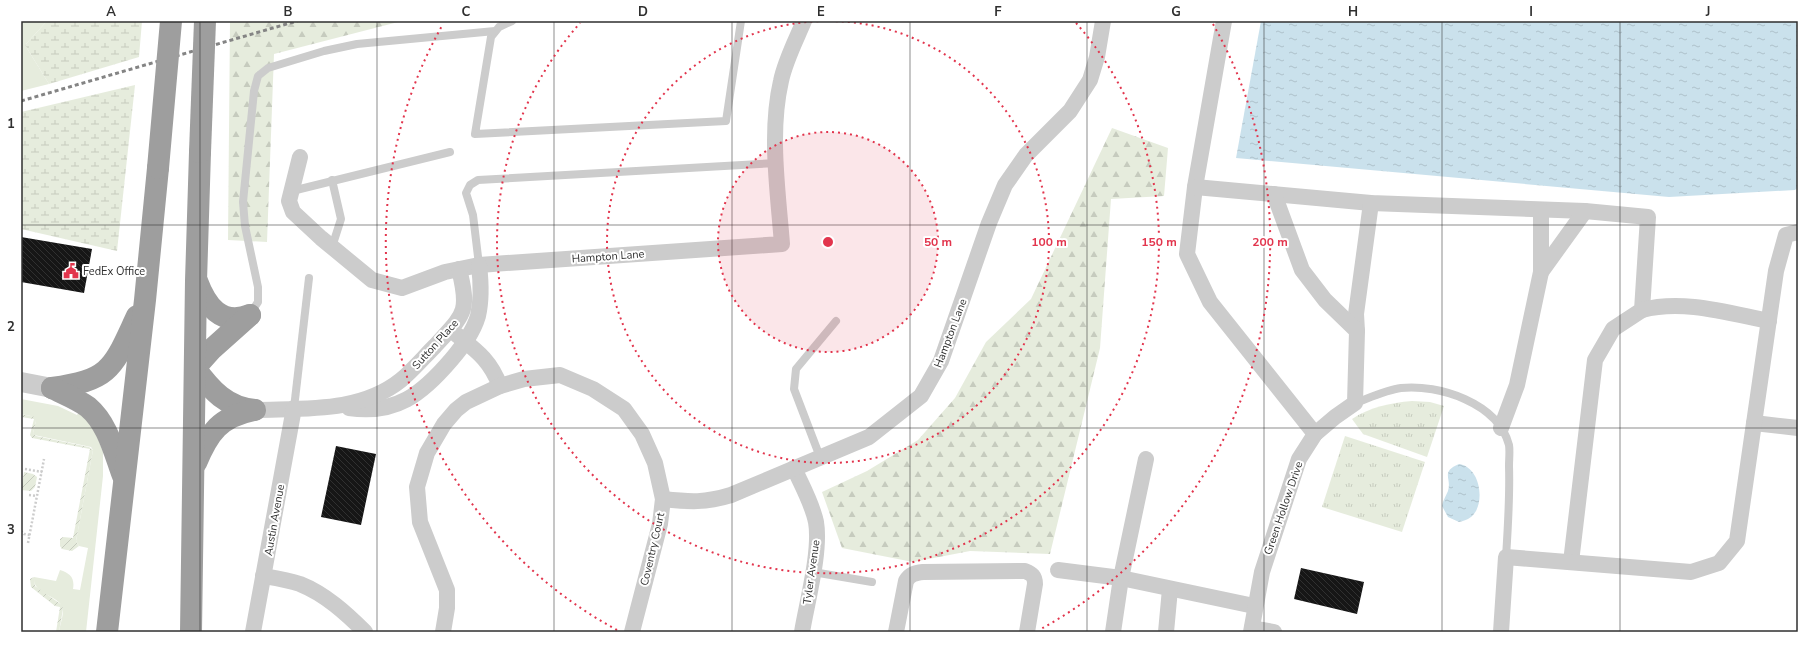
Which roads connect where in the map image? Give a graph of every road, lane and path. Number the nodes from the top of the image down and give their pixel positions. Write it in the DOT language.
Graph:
graph roads {
  1 [pos="171,21"];
  2 [pos="205,21"];
  3 [pos="512,21"];
  4 [pos="741,21"];
  5 [pos="804,21"];
  6 [pos="1103,21"];
  7 [pos="1224,21"];
  8 [pos="495,31"];
  9 [pos="450,152"];
  10 [pos="300,157"];
  11 [pos="777,163"];
  12 [pos="332,180"];
  13 [pos="1195,187"];
  14 [pos="292,191"];
  15 [pos="1274,194"];
  16 [pos="1371,203"];
  17 [pos="1541,210"];
  18 [pos="1585,211"];
  19 [pos="1798,232"];
  20 [pos="332,248"];
  21 [pos="479,264"];
  22 [pos="459,269"];
  23 [pos="1540,272"];
  24 [pos="309,278"];
  25 [pos="196,281"];
  26 [pos="145,300"];
  27 [pos="1642,310"];
  28 [pos="250,315"];
  29 [pos="836,321"];
  30 [pos="1769,321"];
  31 [pos="449,330"];
  32 [pos="1357,331"];
  33 [pos="465,342"];
  34 [pos="195,368"];
  35 [pos="409,373"];
  36 [pos="21,382"];
  37 [pos="500,386"];
  38 [pos="52,388"];
  39 [pos="423,390"];
  40 [pos="1355,403"];
  41 [pos="340,406"];
  42 [pos="294,408"];
  43 [pos="255,410"];
  44 [pos="1754,423"];
  45 [pos="1501,428"];
  46 [pos="1798,428"];
  47 [pos="1315,434"];
  48 [pos="820,457"];
  49 [pos="44,459"];
  50 [pos="1146,459"];
  51 [pos="25,468"];
  52 [pos="794,468"];
  53 [pos="193,470"];
  54 [pos="42,472"];
  55 [pos="124,481"];
  56 [pos="29,495"];
  57 [pos="37,496"];
  58 [pos="663,499"];
  59 [pos="21,531"];
  60 [pos="30,535"];
  61 [pos="28,543"];
  62 [pos="1506,557"];
  63 [pos="1570,562"];
  64 [pos="1058,570"];
  65 [pos="813,572"];
  66 [pos="263,576"];
  67 [pos="1121,578"];
  68 [pos="872,582"];
  69 [pos="1170,589"];
  70 [pos="1254,606"];
  71 [pos="1252,630"];
  72 [pos="107,632"];
  73 [pos="191,632"];
  74 [pos="253,632"];
  75 [pos="364,632"];
  76 [pos="443,632"];
  77 [pos="632,632"];
  78 [pos="802,632"];
  79 [pos="896,632"];
  80 [pos="1027,632"];
  81 [pos="1113,632"];
  82 [pos="1166,632"];
  83 [pos="1274,632"];
  84 [pos="1501,632"];
  1 -- 26 [label="highway, bridge"];
  2 -- 25 [label="highway, bridge"];
  3 -- 8 [label="lane"];
  4 -- 8 [label="lane"];
  5 -- 11 [label="street, Hampton Lane"];
  6 -- 48 [label="street, Hampton Lane"];
  7 -- 13 [label="street"];
  8 -- 28 [label="lane"];
  9 -- 12 [label="lane"];
  10 -- 14 [label="street, Hampton Lane"];
  11 -- 21 [label="street, Hampton Lane"];
  11 -- 21 [label="lane"];
  12 -- 14 [label="lane"];
  12 -- 20 [label="lane"];
  13 -- 15 [label="street"];
  13 -- 47 [label="street"];
  14 -- 20 [label="street, Hampton Lane"];
  15 -- 16 [label="street"];
  15 -- 32 [label="street"];
  16 -- 17 [label="street"];
  16 -- 32 [label="street"];
  17 -- 18 [label="street"];
  17 -- 23 [label="street"];
  18 -- 23 [label="street"];
  18 -- 27 [label="street"];
  19 -- 30 [label="street"];
  20 -- 22 [label="street, Hampton Lane"];
  21 -- 22 [label="street, Hampton Lane"];
  21 -- 33 [label="street, Sutton Place"];
  22 -- 31 [label="street, Sutton Place"];
  23 -- 45 [label="street"];
  24 -- 42 [label="lane"];
  25 -- 28 [label="highway"];
  25 -- 34 [label="highway"];
  26 -- 38 [label="highway"];
  26 -- 55 [label="highway"];
  27 -- 30 [label="street"];
  27 -- 63 [label="street"];
  28 -- 34 [label="highway"];
  29 -- 48 [label="lane"];
  30 -- 44 [label="street"];
  31 -- 33 [label="street"];
  31 -- 35 [label="street, Sutton Place"];
  32 -- 40 [label="street"];
  33 -- 37 [label="street"];
  33 -- 39 [label="street, Sutton Place"];
  34 -- 43 [label="highway"];
  34 -- 53 [label="highway"];
  35 -- 39 [label="street, Sutton Place"];
  35 -- 41 [label="street, Sutton Place"];
  36 -- 38 [label="street"];
  37 -- 58 [label="street, Coventry Court"];
  37 -- 76 [label="street, Coventry Court"];
  38 -- 55 [label="highway"];
  39 -- 41 [label="street, Sutton Place"];
  40 -- 45 [label="lane"];
  40 -- 47 [label="street, Green Hollow Drive"];
  41 -- 42 [label="street, Sutton Place"];
  42 -- 43 [label="street, Sutton Place"];
  42 -- 66 [label="street, Austin Avenue"];
  43 -- 53 [label="highway"];
  44 -- 46 [label="street"];
  44 -- 63 [label="street"];
  45 -- 62 [label="lane"];
  47 -- 70 [label="street, Green Hollow Drive"];
  48 -- 52 [label="street, Hampton Lane"];
  49 -- 54 [label="path"];
  50 -- 67 [label="street"];
  51 -- 54 [label="path"];
  52 -- 58 [label="street, Hampton Lane"];
  52 -- 65 [label="street, Tyler Avenue"];
  53 -- 73 [label="highway"];
  54 -- 57 [label="path"];
  55 -- 72 [label="highway"];
  56 -- 57 [label="path"];
  57 -- 60 [label="path"];
  58 -- 77 [label="street, Coventry Court"];
  59 -- 60 [label="path"];
  60 -- 61 [label="path"];
  62 -- 63 [label="street"];
  62 -- 84 [label="street"];
  64 -- 67 [label="street"];
  65 -- 68 [label="lane"];
  65 -- 78 [label="street, Tyler Avenue"];
  66 -- 74 [label="street, Austin Avenue"];
  66 -- 75 [label="street"];
  67 -- 69 [label="street"];
  67 -- 81 [label="street"];
  69 -- 70 [label="street"];
  69 -- 82 [label="street"];
  70 -- 71 [label="street, Green Hollow Drive"];
  71 -- 83 [label="street"];
  79 -- 80 [label="street"];
}
